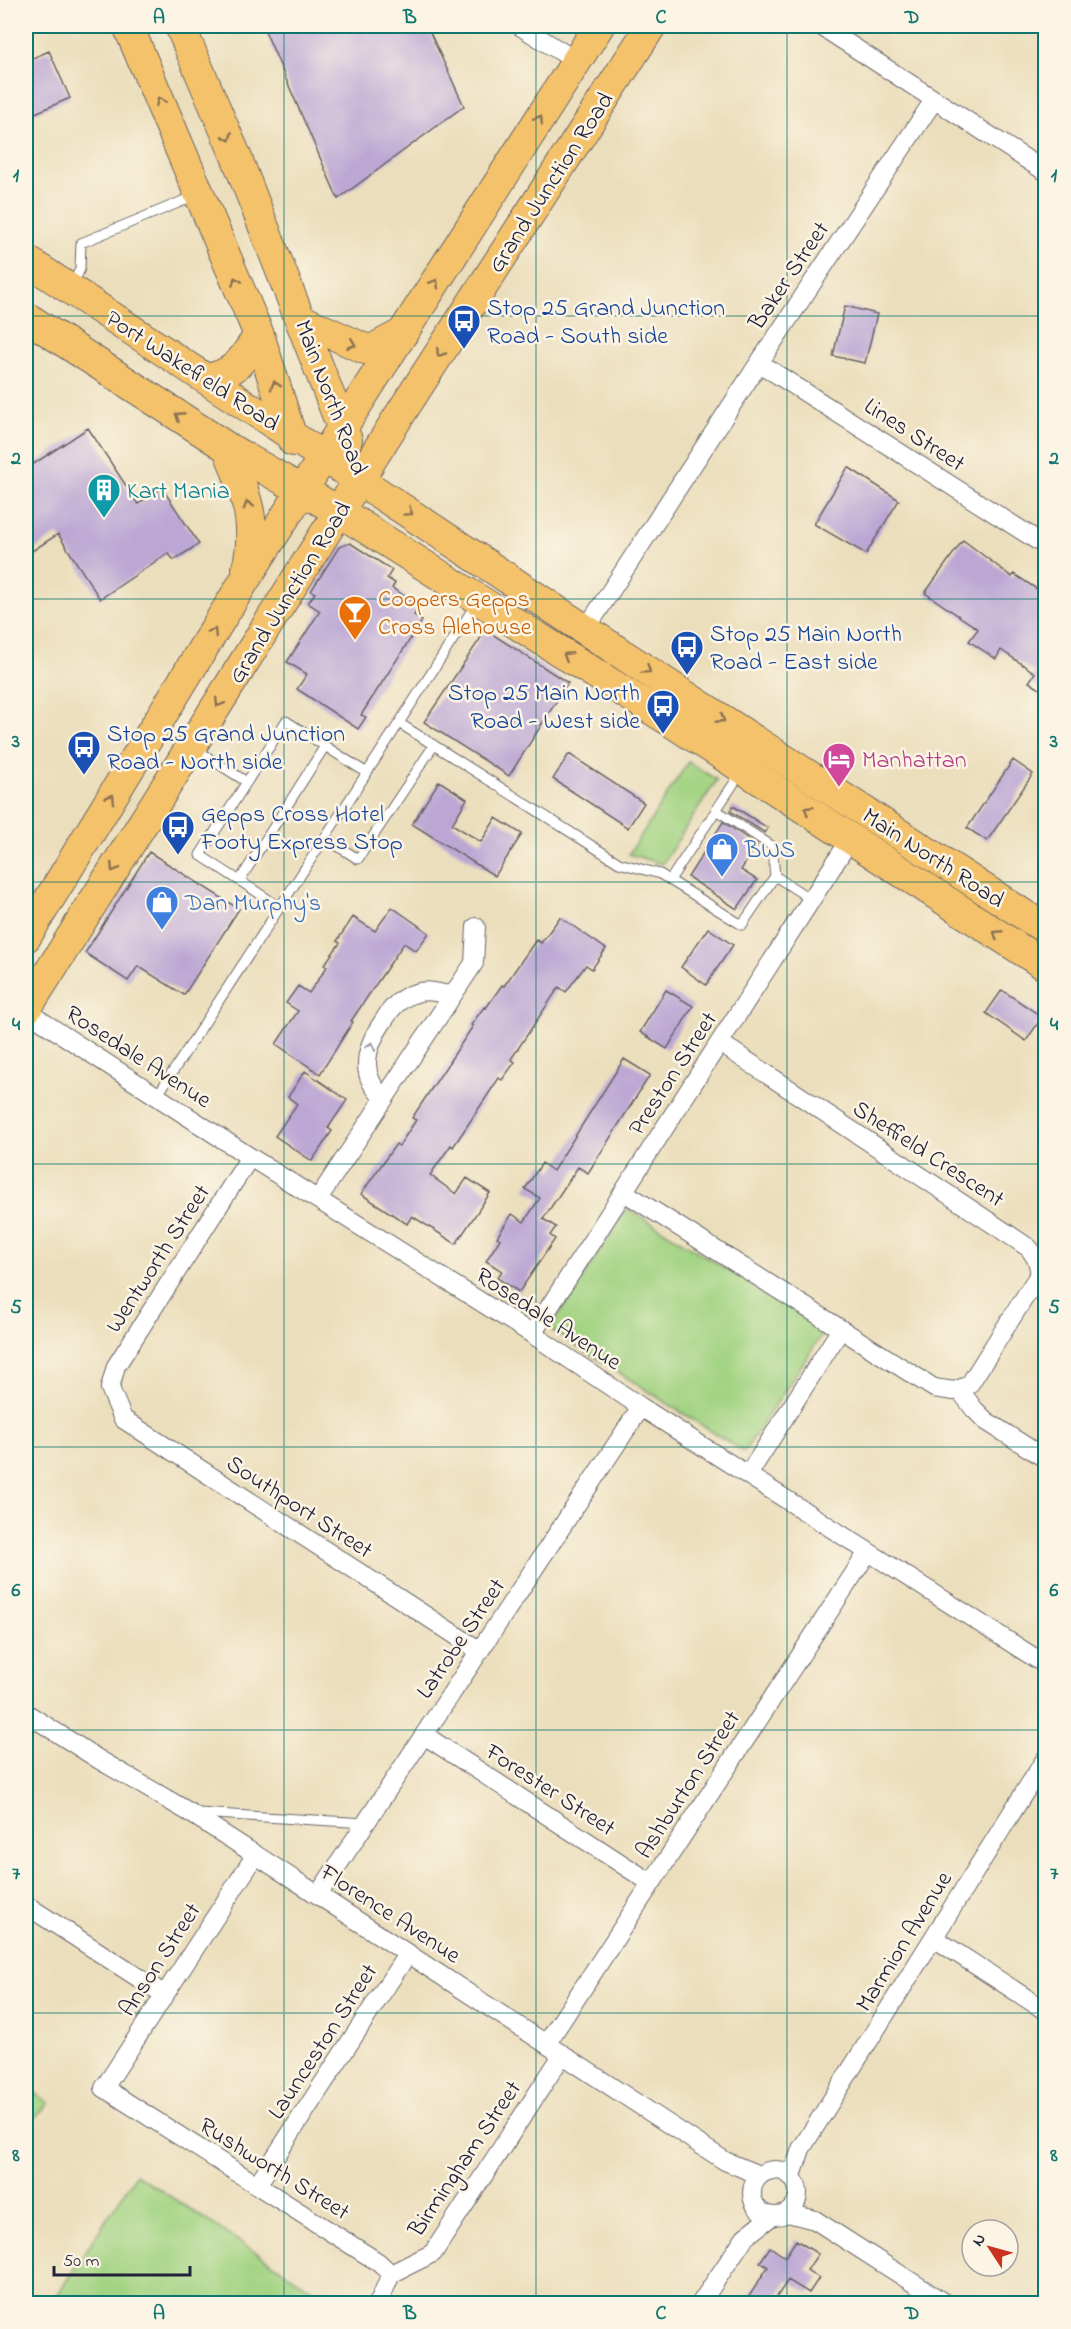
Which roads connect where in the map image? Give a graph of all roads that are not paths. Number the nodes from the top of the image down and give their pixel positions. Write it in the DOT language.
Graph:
graph roads {
  1 [pos="128,26"];
  2 [pos="180,26"];
  3 [pos="520,26"];
  4 [pos="599,26"];
  5 [pos="651,26"];
  6 [pos="821,26"];
  7 [pos="630,58"];
  8 [pos="576,61"];
  9 [pos="934,100"];
  10 [pos="597,110"];
  11 [pos="1046,172"];
  12 [pos="199,194"];
  13 [pos="26,260"];
  14 [pos="70,289"];
  15 [pos="26,317"];
  16 [pos="302,320"];
  17 [pos="403,333"];
  18 [pos="259,335"];
  19 [pos="759,363"];
  20 [pos="206,379"];
  21 [pos="343,427"];
  22 [pos="292,435"];
  23 [pos="228,448"];
  24 [pos="324,457"];
  25 [pos="360,480"];
  26 [pos="302,491"];
  27 [pos="340,512"];
  28 [pos="1046,546"];
  29 [pos="243,583"];
  30 [pos="479,600"];
  31 [pos="586,629"];
  32 [pos="399,723"];
  33 [pos="434,745"];
  34 [pos="325,746"];
  35 [pos="191,747"];
  36 [pos="743,769"];
  37 [pos="367,773"];
  38 [pos="247,782"];
  39 [pos="716,810"];
  40 [pos="866,813"];
  41 [pos="325,838"];
  42 [pos="851,838"];
  43 [pos="775,876"];
  44 [pos="240,880"];
  45 [pos="670,880"];
  46 [pos="812,900"];
  47 [pos="280,907"];
  48 [pos="476,927"];
  49 [pos="1046,929"];
  50 [pos="26,937"];
  51 [pos="1046,966"];
  52 [pos="452,996"];
  53 [pos="26,1010"];
  54 [pos="720,1043"];
  55 [pos="157,1096"];
  56 [pos="384,1098"];
  57 [pos="250,1157"];
  58 [pos="624,1192"];
  59 [pos="318,1199"];
  60 [pos="841,1329"];
  61 [pos="532,1334"];
  62 [pos="111,1388"];
  63 [pos="959,1389"];
  64 [pos="641,1407"];
  65 [pos="1046,1459"];
  66 [pos="748,1475"];
  67 [pos="868,1552"];
  68 [pos="480,1651"];
  69 [pos="1046,1665"];
  70 [pos="26,1713"];
  71 [pos="424,1735"];
  72 [pos="1046,1758"];
  73 [pos="1040,1777"];
  74 [pos="189,1812"];
  75 [pos="366,1823"];
  76 [pos="255,1856"];
  77 [pos="651,1883"];
  78 [pos="318,1895"];
  79 [pos="26,1905"];
  80 [pos="934,1938"];
  81 [pos="408,1953"];
  82 [pos="165,1995"];
  83 [pos="1046,2011"];
  84 [pos="547,2043"];
  85 [pos="563,2054"];
  86 [pos="104,2088"];
  87 [pos="801,2150"];
  88 [pos="792,2176"];
  89 [pos="256,2185"];
  90 [pos="760,2185"];
  91 [pos="786,2209"];
  92 [pos="745,2237"];
  93 [pos="391,2274"];
  94 [pos="378,2304"];
  95 [pos="700,2304"];
  96 [pos="946,2304"];
  12 -- 1 [label="highway, Main North Road, one-way"];
  2 -- 16 [label="highway, Main North Road, one-way"];
  3 -- 8 [label="street"];
  4 -- 8 [label="highway, Grand Junction Road"];
  5 -- 7 [label="highway, Grand Junction Road"];
  6 -- 9 [label="street"];
  7 -- 8 [label="highway"];
  7 -- 10 [label="highway, Grand Junction Road"];
  8 -- 10 [label="highway"];
  17 -- 8 [label="highway, Grand Junction Road, one-way"];
  9 -- 11 [label="street"];
  9 -- 19 [label="street, Baker Street"];
  10 -- 25 [label="highway, Grand Junction Road, one-way"];
  12 -- 14 [label="lane"];
  18 -- 12 [label="highway, Main North Road, one-way"];
  13 -- 14 [label="highway, Port Wakefield Road"];
  14 -- 20 [label="highway, Port Wakefield Road"];
  23 -- 15 [label="highway, Port Wakefield Road, one-way"];
  16 -- 17 [label="highway, one-way"];
  16 -- 21 [label="highway, Main North Road"];
  17 -- 21 [label="highway, Grand Junction Road"];
  18 -- 20 [label="highway"];
  22 -- 18 [label="highway, Main North Road, one-way"];
  19 -- 28 [label="street, Lines Street"];
  19 -- 31 [label="street, Baker Street"];
  20 -- 22 [label="highway, Port Wakefield Road"];
  21 -- 24 [label="highway, Grand Junction Road"];
  21 -- 25 [label="highway, Main North Road"];
  22 -- 24 [label="highway, Port Wakefield Road"];
  22 -- 26 [label="highway, Main North Road"];
  23 -- 26 [label="highway, Port Wakefield Road"];
  29 -- 23 [label="highway, one-way"];
  24 -- 25 [label="highway, Port Wakefield Road"];
  24 -- 26 [label="highway, Grand Junction Road"];
  25 -- 27 [label="highway, Grand Junction Road"];
  25 -- 31 [label="highway, Main North Road, one-way"];
  26 -- 27 [label="highway, Port Wakefield Road"];
  26 -- 29 [label="highway, Grand Junction Road"];
  27 -- 30 [label="highway, Main North Road"];
  27 -- 35 [label="highway, Grand Junction Road, one-way"];
  50 -- 29 [label="highway, Grand Junction Road, one-way"];
  30 -- 32 [label="lane"];
  36 -- 30 [label="highway, Main North Road, one-way"];
  31 -- 40 [label="highway, Main North Road, one-way"];
  32 -- 33 [label="lane"];
  32 -- 37 [label="lane"];
  33 -- 41 [label="lane"];
  33 -- 45 [label="lane"];
  34 -- 37 [label="lane"];
  34 -- 38 [label="lane"];
  34 -- 44 [label="lane"];
  35 -- 38 [label="lane"];
  35 -- 53 [label="highway, Grand Junction Road, one-way"];
  36 -- 39 [label="lane"];
  42 -- 36 [label="highway, Main North Road, one-way"];
  37 -- 41 [label="lane"];
  38 -- 44 [label="lane"];
  39 -- 43 [label="lane"];
  39 -- 45 [label="lane"];
  40 -- 42 [label="highway"];
  40 -- 49 [label="highway, Main North Road"];
  41 -- 47 [label="lane"];
  42 -- 46 [label="street, Preston Street"];
  51 -- 42 [label="highway, Main North Road, one-way"];
  43 -- 45 [label="lane"];
  43 -- 46 [label="lane"];
  44 -- 47 [label="lane"];
  46 -- 54 [label="street, Preston Street"];
  47 -- 55 [label="lane"];
  48 -- 52 [label="street"];
  52 -- 56 [label="street"];
  56 -- 52 [label="street, one-way"];
  53 -- 55 [label="street, Rosedale Avenue"];
  54 -- 58 [label="street, Preston Street"];
  54 -- 63 [label="street, Sheffield Crescent"];
  55 -- 57 [label="street, Rosedale Avenue"];
  56 -- 59 [label="street"];
  57 -- 59 [label="street, Rosedale Avenue"];
  57 -- 62 [label="street, Wentworth Street"];
  58 -- 60 [label="street"];
  58 -- 61 [label="street, Preston Street"];
  59 -- 61 [label="street, Rosedale Avenue"];
  60 -- 63 [label="street"];
  60 -- 66 [label="street"];
  61 -- 64 [label="street, Rosedale Avenue"];
  62 -- 68 [label="street, Southport Street"];
  63 -- 65 [label="street"];
  64 -- 66 [label="street, Rosedale Avenue"];
  64 -- 68 [label="street, Latrobe Street"];
  66 -- 67 [label="street, Rosedale Avenue"];
  67 -- 69 [label="street, Rosedale Avenue"];
  67 -- 77 [label="street, Ashburton Street"];
  68 -- 71 [label="street, Latrobe Street"];
  70 -- 74 [label="street, Florence Avenue"];
  71 -- 75 [label="street, Latrobe Street"];
  71 -- 77 [label="street, Forester Street"];
  72 -- 73 [label="street, Marmion Avenue"];
  73 -- 80 [label="street, Marmion Avenue"];
  74 -- 75 [label="lane"];
  74 -- 76 [label="street, Florence Avenue"];
  75 -- 78 [label="street, Latrobe Street"];
  76 -- 78 [label="street, Florence Avenue"];
  76 -- 82 [label="street, Anson Street"];
  77 -- 84 [label="street, Ashburton Street"];
  78 -- 81 [label="street, Florence Avenue"];
  79 -- 82 [label="street"];
  80 -- 83 [label="street"];
  80 -- 87 [label="street, Marmion Avenue"];
  81 -- 84 [label="street, Florence Avenue"];
  81 -- 89 [label="street, Launceston Street"];
  82 -- 86 [label="street, Anson Street"];
  84 -- 85 [label="street, Florence Avenue"];
  85 -- 90 [label="street, Florence Avenue"];
  85 -- 93 [label="street, Birmingham Street"];
  86 -- 89 [label="street, Rushworth Street"];
  87 -- 88 [label="street, Marmion Avenue"];
  87 -- 90 [label="street, Marmion Avenue"];
  88 -- 90 [label="street"];
  88 -- 91 [label="street"];
  89 -- 93 [label="street, Rushworth Street"];
  90 -- 91 [label="street"];
  90 -- 92 [label="street"];
  91 -- 92 [label="street"];
  91 -- 96 [label="street"];
  92 -- 95 [label="street"];
  93 -- 94 [label="street"];
}
